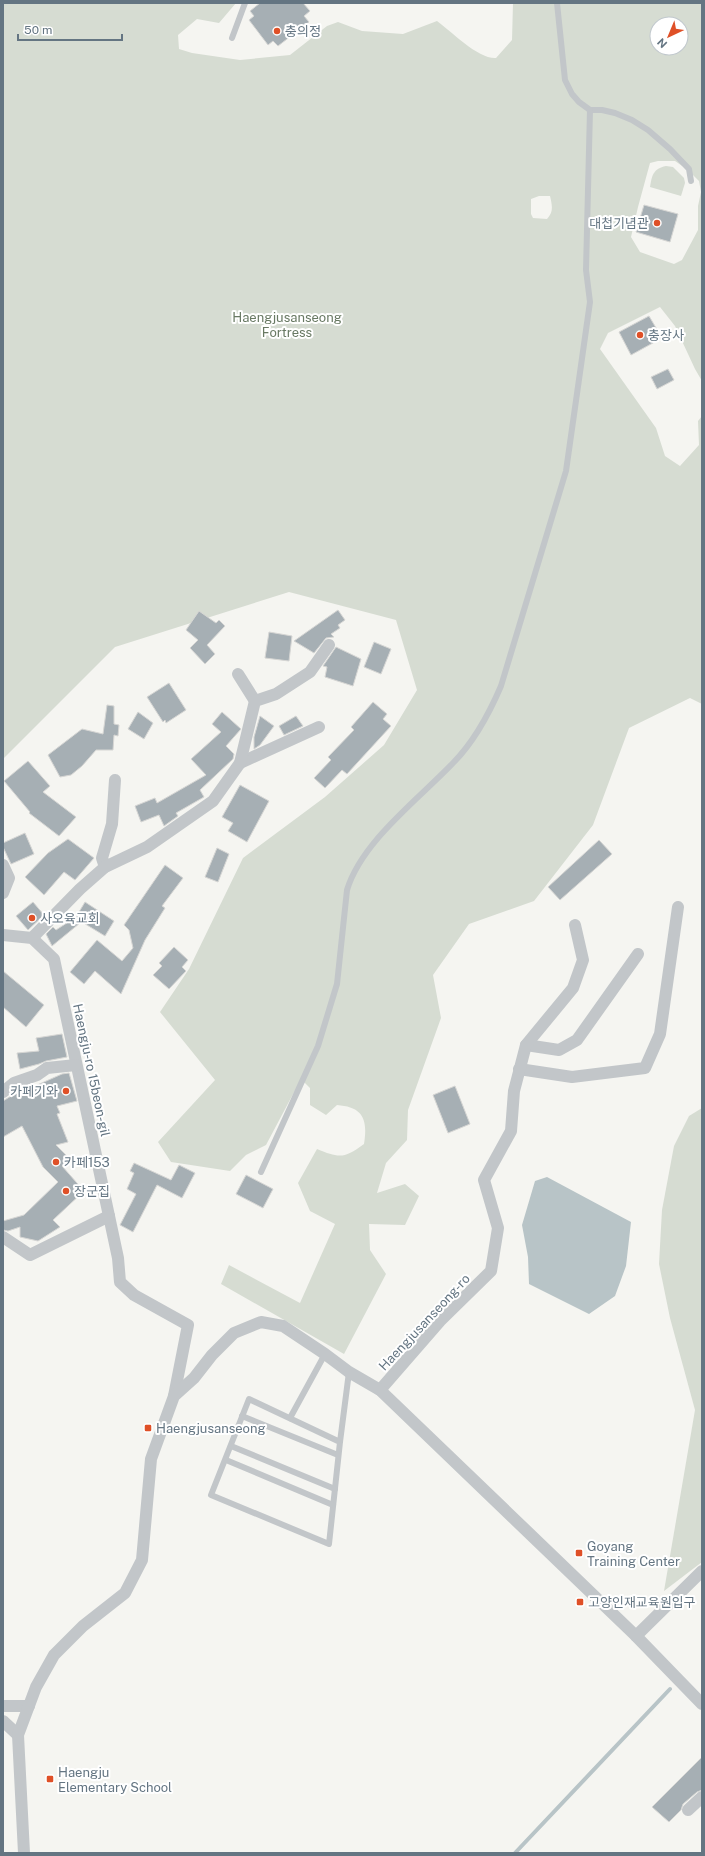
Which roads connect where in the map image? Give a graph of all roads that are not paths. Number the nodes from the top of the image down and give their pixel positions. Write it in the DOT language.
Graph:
graph roads {
  1 [pos="245,3"];
  2 [pos="557,3"];
  3 [pos="232,38"];
  4 [pos="590,110"];
  5 [pos="691,181"];
  6 [pos="329,645"];
  7 [pos="238,674"];
  8 [pos="255,701"];
  9 [pos="319,727"];
  10 [pos="240,763"];
  11 [pos="115,780"];
  12 [pos="3,865"];
  13 [pos="105,867"];
  14 [pos="3,893"];
  15 [pos="678,907"];
  16 [pos="575,925"];
  17 [pos="3,935"];
  18 [pos="32,938"];
  19 [pos="638,954"];
  20 [pos="526,1045"];
  21 [pos="76,1065"];
  22 [pos="519,1069"];
  23 [pos="3,1092"];
  24 [pos="261,1172"];
  25 [pos="109,1216"];
  26 [pos="3,1237"];
  27 [pos="325,1354"];
  28 [pos="349,1372"];
  29 [pos="380,1390"];
  30 [pos="174,1396"];
  31 [pos="242,1416"];
  32 [pos="290,1418"];
  33 [pos="340,1442"];
  34 [pos="231,1446"];
  35 [pos="338,1455"];
  36 [pos="226,1460"];
  37 [pos="335,1489"];
  38 [pos="333,1505"];
  39 [pos="702,1571"];
  40 [pos="636,1636"];
  41 [pos="702,1704"];
  42 [pos="3,1706"];
  43 [pos="29,1706"];
  44 [pos="3,1721"];
  45 [pos="18,1735"];
  46 [pos="702,1796"];
  47 [pos="688,1810"];
  48 [pos="24,1853"];
  1 -- 3 [label="lane"];
  2 -- 4 [label="lane"];
  4 -- 5 [label="lane"];
  4 -- 24 [label="lane"];
  6 -- 8 [label="street"];
  7 -- 8 [label="street"];
  8 -- 10 [label="street"];
  9 -- 10 [label="street"];
  10 -- 13 [label="street"];
  11 -- 13 [label="street"];
  12 -- 14 [label="street"];
  13 -- 18 [label="street"];
  15 -- 22 [label="street"];
  16 -- 20 [label="street, Haengjusanseong-ro"];
  17 -- 18 [label="street"];
  18 -- 21 [label="street, Haengju-ro 15beon-gil"];
  19 -- 20 [label="street"];
  20 -- 22 [label="street, Haengjusanseong-ro"];
  21 -- 23 [label="street"];
  21 -- 25 [label="street, Haengju-ro 15beon-gil"];
  22 -- 29 [label="street, Haengjusanseong-ro"];
  25 -- 26 [label="street"];
  25 -- 30 [label="street, Haengju-ro 15beon-gil"];
  27 -- 28 [label="street, Haengjusanseong-ro"];
  27 -- 30 [label="street, Haengjusanseong-ro"];
  27 -- 32 [label="lane"];
  28 -- 29 [label="street, Haengjusanseong-ro"];
  28 -- 33 [label="lane"];
  29 -- 40 [label="street, Haengjusanseong-ro"];
  30 -- 43 [label="street, Haengjusanseong-ro"];
  31 -- 32 [label="lane"];
  31 -- 34 [label="lane"];
  31 -- 35 [label="lane"];
  32 -- 33 [label="lane"];
  33 -- 35 [label="lane"];
  34 -- 36 [label="lane"];
  34 -- 37 [label="lane"];
  35 -- 37 [label="lane"];
  36 -- 38 [label="lane"];
  36 -- 38 [label="lane"];
  37 -- 38 [label="lane"];
  39 -- 40 [label="street"];
  40 -- 41 [label="street, Haengjusanseong-ro"];
  42 -- 43 [label="street"];
  43 -- 45 [label="street, Haengjusanseong-ro"];
  44 -- 45 [label="street"];
  45 -- 48 [label="street, Haengjusanseong-ro"];
  46 -- 47 [label="street"];
}
